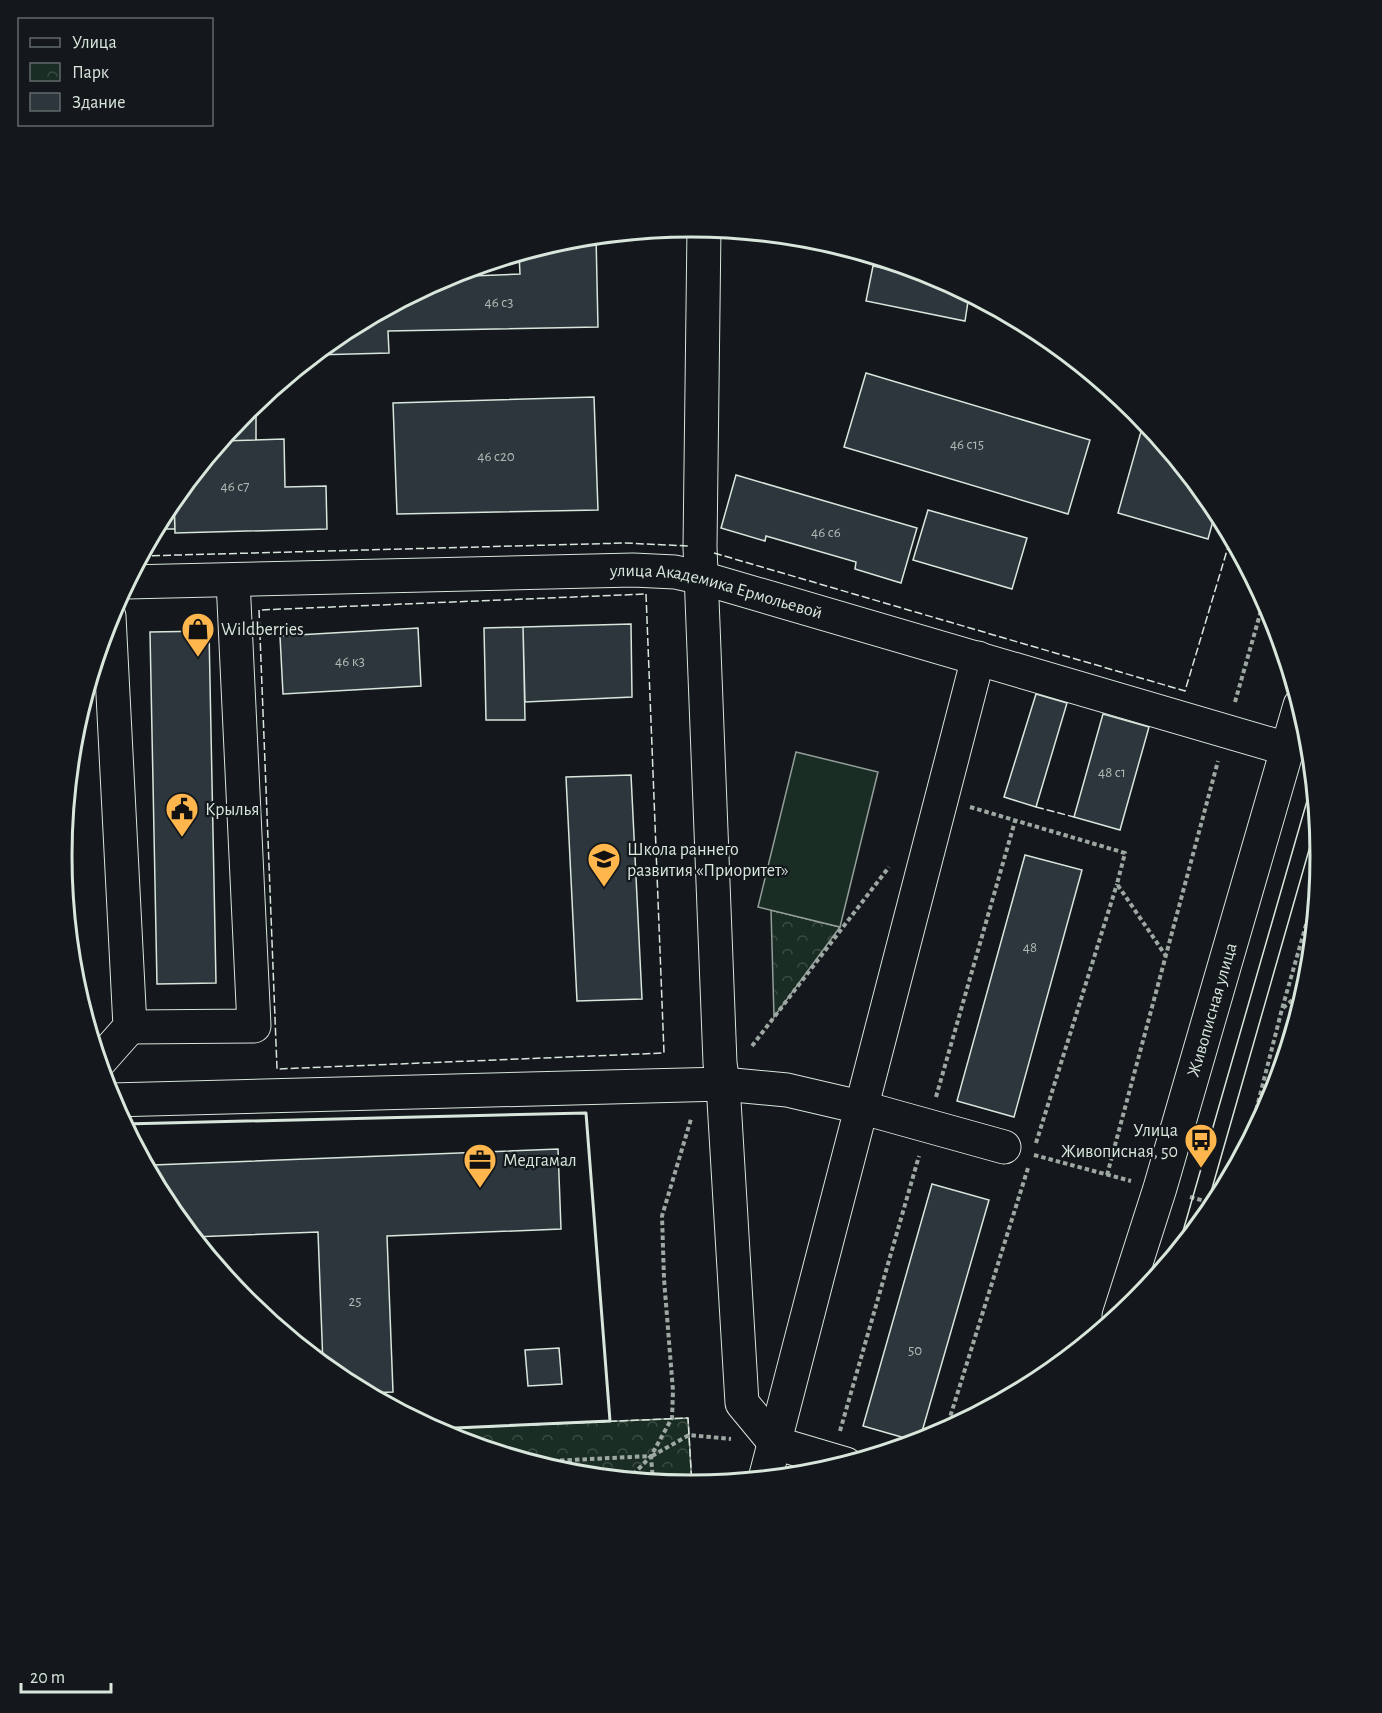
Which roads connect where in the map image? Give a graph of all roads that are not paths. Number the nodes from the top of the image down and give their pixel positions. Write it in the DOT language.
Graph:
graph roads {
  1 [pos="704,238"];
  2 [pos="702,578"];
  3 [pos="233,580"];
  4 [pos="137,582"];
  5 [pos="110,643"];
  6 [pos="978,658"];
  7 [pos="1295,722"];
  8 [pos="1287,749"];
  9 [pos="130,1027"];
  10 [pos="105,1055"];
  11 [pos="723,1084"];
  12 [pos="122,1100"];
  13 [pos="860,1107"];
  14 [pos="1004,1147"];
  15 [pos="1125,1298"];
  16 [pos="775,1443"];
  17 [pos="830,1459"];
  18 [pos="767,1470"];
  1 -- 2 [label="street"];
  2 -- 3 [label="street, улица Академика Ермольевой"];
  2 -- 6 [label="street, улица Академика Ермольевой"];
  2 -- 11 [label="street"];
  3 -- 4 [label="street, улица Академика Ермольевой"];
  3 -- 9 [label="street"];
  5 -- 9 [label="street"];
  6 -- 8 [label="street, улица Академика Ермольевой"];
  6 -- 13 [label="street"];
  7 -- 8 [label="street, Живописная улица"];
  8 -- 15 [label="street, Живописная улица"];
  9 -- 10 [label="street"];
  11 -- 12 [label="street"];
  11 -- 13 [label="street"];
  11 -- 16 [label="street"];
  13 -- 14 [label="street"];
  13 -- 16 [label="street"];
  16 -- 17 [label="street"];
  16 -- 18 [label="street"];
}
